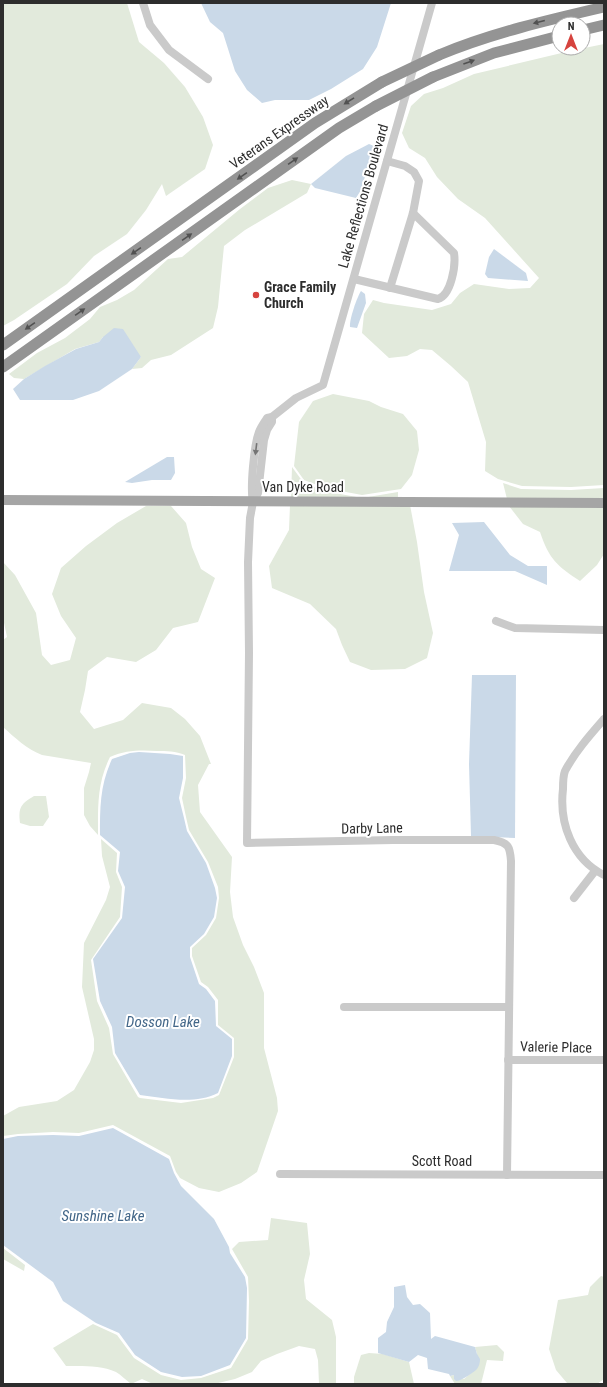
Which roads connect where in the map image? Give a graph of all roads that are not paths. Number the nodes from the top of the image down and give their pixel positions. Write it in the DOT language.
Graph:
graph roads {
  1 [pos="143,3"];
  2 [pos="432,3"];
  3 [pos="604,7"];
  4 [pos="604,25"];
  5 [pos="591,28"];
  6 [pos="551,38"];
  7 [pos="208,79"];
  8 [pos="387,161"];
  9 [pos="413,213"];
  10 [pos="354,279"];
  11 [pos="390,288"];
  12 [pos="3,345"];
  13 [pos="3,367"];
  14 [pos="3,500"];
  15 [pos="253,502"];
  16 [pos="604,503"];
  17 [pos="496,621"];
  18 [pos="604,630"];
  19 [pos="604,719"];
  20 [pos="595,871"];
  21 [pos="604,876"];
  22 [pos="574,898"];
  23 [pos="344,1007"];
  24 [pos="509,1007"];
  25 [pos="508,1060"];
  26 [pos="604,1060"];
  27 [pos="280,1174"];
  28 [pos="507,1175"];
  29 [pos="604,1175"];
  1 -- 7 [label="street"];
  2 -- 8 [label="street, Lake Reflections Boulevard"];
  3 -- 12 [label="highway, Veterans Expressway, one-way, bridge"];
  4 -- 5 [label="highway"];
  13 -- 6 [label="highway, one-way, bridge"];
  8 -- 9 [label="street"];
  8 -- 10 [label="street, Lake Reflections Boulevard"];
  9 -- 11 [label="street"];
  9 -- 11 [label="street"];
  10 -- 11 [label="street"];
  10 -- 15 [label="street, Lake Reflections Boulevard"];
  14 -- 15 [label="main road, Van Dyke Road"];
  15 -- 16 [label="main road, Van Dyke Road"];
  15 -- 24 [label="street, Darby Lane"];
  17 -- 18 [label="street"];
  19 -- 20 [label="street"];
  20 -- 21 [label="street"];
  20 -- 22 [label="street"];
  23 -- 24 [label="street"];
  24 -- 25 [label="street, Darby Lane"];
  25 -- 26 [label="street, Valerie Place"];
  25 -- 28 [label="street, Darby Lane"];
  27 -- 28 [label="street, Scott Road"];
  28 -- 29 [label="street, Scott Road"];
}
